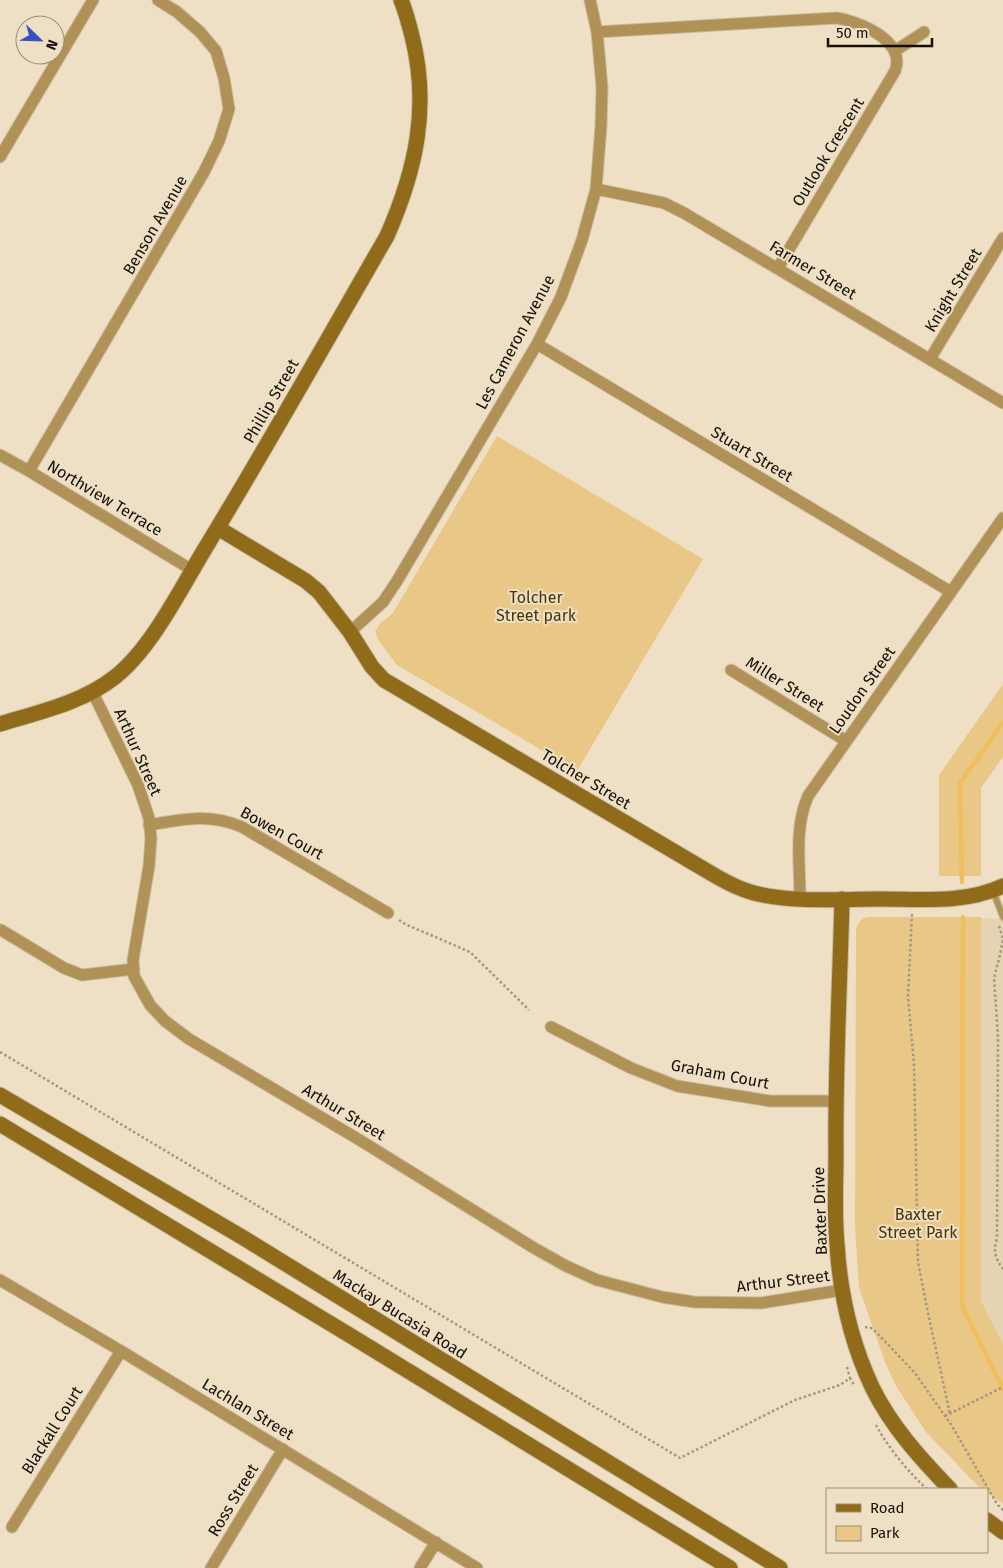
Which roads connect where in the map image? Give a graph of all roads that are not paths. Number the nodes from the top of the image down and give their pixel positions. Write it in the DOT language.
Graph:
graph roads {
  1 [pos="93,0"];
  2 [pos="158,0"];
  3 [pos="401,0"];
  4 [pos="590,0"];
  5 [pos="597,32"];
  6 [pos="924,32"];
  7 [pos="894,51"];
  8 [pos="0,157"];
  9 [pos="596,189"];
  10 [pos="1003,238"];
  11 [pos="778,268"];
  12 [pos="536,344"];
  13 [pos="930,359"];
  14 [pos="1003,403"];
  15 [pos="0,455"];
  16 [pos="29,471"];
  17 [pos="1003,518"];
  18 [pos="218,528"];
  19 [pos="192,570"];
  20 [pos="951,592"];
  21 [pos="350,632"];
  22 [pos="731,670"];
  23 [pos="93,693"];
  24 [pos="0,724"];
  25 [pos="846,741"];
  26 [pos="150,825"];
  27 [pos="998,889"];
  28 [pos="800,898"];
  29 [pos="842,899"];
  30 [pos="388,913"];
  31 [pos="1003,917"];
  32 [pos="1,930"];
  33 [pos="134,969"];
  34 [pos="552,1027"];
  35 [pos="0,1095"];
  36 [pos="835,1101"];
  37 [pos="0,1124"];
  38 [pos="0,1280"];
  39 [pos="842,1290"];
  40 [pos="120,1350"];
  41 [pos="282,1450"];
  42 [pos="949,1488"];
  43 [pos="988,1521"];
  44 [pos="12,1527"];
  45 [pos="1003,1532"];
  46 [pos="436,1542"];
  47 [pos="210,1568"];
  48 [pos="420,1568"];
  49 [pos="477,1568"];
  50 [pos="730,1568"];
  51 [pos="780,1568"];
  1 -- 8 [label="street"];
  2 -- 16 [label="street, Benson Avenue"];
  3 -- 18 [label="street, Phillip Street"];
  4 -- 5 [label="street, Les Cameron Avenue"];
  5 -- 7 [label="street"];
  5 -- 9 [label="street, Les Cameron Avenue"];
  6 -- 7 [label="street"];
  7 -- 11 [label="street, Outlook Crescent"];
  9 -- 11 [label="street, Farmer Street"];
  9 -- 12 [label="street, Les Cameron Avenue"];
  10 -- 13 [label="street, Knight Street"];
  11 -- 13 [label="street, Farmer Street"];
  12 -- 20 [label="street, Stuart Street"];
  12 -- 21 [label="street, Les Cameron Avenue"];
  13 -- 14 [label="street, Farmer Street"];
  15 -- 16 [label="street, Northview Terrace"];
  16 -- 19 [label="street, Northview Terrace"];
  17 -- 20 [label="street, Loudon Street"];
  18 -- 19 [label="street, Phillip Street"];
  18 -- 21 [label="street, Tolcher Street"];
  19 -- 23 [label="street, Phillip Street"];
  20 -- 25 [label="street, Loudon Street"];
  21 -- 28 [label="street, Tolcher Street"];
  22 -- 25 [label="street, Miller Street"];
  23 -- 24 [label="street, Phillip Street"];
  23 -- 26 [label="street, Arthur Street"];
  25 -- 28 [label="street, Loudon Street"];
  26 -- 30 [label="street, Bowen Court"];
  26 -- 33 [label="street, Arthur Street"];
  27 -- 29 [label="street, Tolcher Street"];
  27 -- 31 [label="lane"];
  28 -- 29 [label="street, Tolcher Street"];
  29 -- 36 [label="street, Baxter Drive"];
  32 -- 33 [label="street"];
  33 -- 39 [label="street, Arthur Street"];
  34 -- 36 [label="street, Graham Court"];
  35 -- 51 [label="street, Mackay Bucasia Road"];
  36 -- 39 [label="street, Baxter Drive"];
  37 -- 50 [label="street"];
  38 -- 40 [label="street, Lachlan Street"];
  39 -- 42 [label="street, Baxter Drive"];
  40 -- 41 [label="street, Lachlan Street"];
  40 -- 44 [label="street, Blackall Court"];
  41 -- 46 [label="street, Lachlan Street"];
  41 -- 47 [label="street, Ross Street"];
  43 -- 45 [label="street"];
  46 -- 48 [label="street"];
  46 -- 49 [label="street, Lachlan Street"];
}
